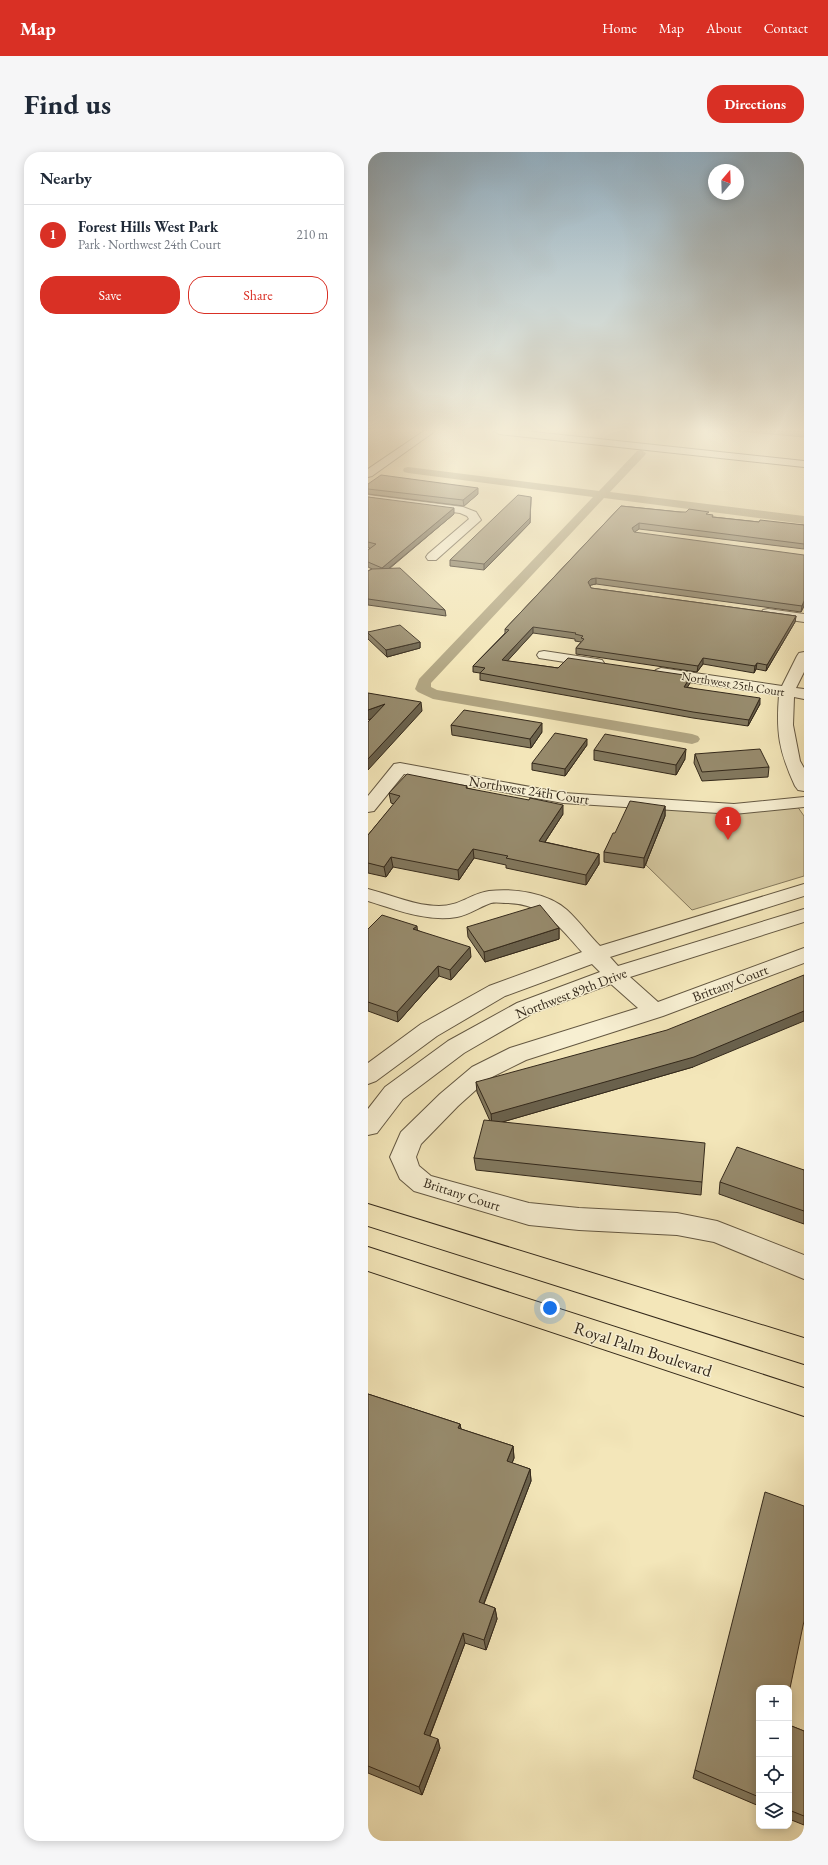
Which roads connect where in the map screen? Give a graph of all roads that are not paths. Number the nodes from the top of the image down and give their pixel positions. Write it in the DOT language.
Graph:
graph roads {
  1 [pos="461,510"];
  2 [pos="432,557"];
  3 [pos="758,612"];
  4 [pos="804,618"];
  5 [pos="544,655"];
  6 [pos="804,656"];
  7 [pos="614,666"];
  8 [pos="645,670"];
  9 [pos="787,692"];
  10 [pos="804,694"];
  11 [pos="804,786"];
  12 [pos="804,802"];
  13 [pos="368,807"];
  14 [pos="804,890"];
  15 [pos="368,895"];
  16 [pos="804,915"];
  17 [pos="595,955"];
  18 [pos="804,955"];
  19 [pos="614,975"];
  20 [pos="655,1011"];
  21 [pos="368,1074"];
  22 [pos="368,1080"];
  23 [pos="394,1093"];
  24 [pos="368,1126"];
  25 [pos="368,1215"];
  26 [pos="368,1259"];
  27 [pos="804,1267"];
  28 [pos="804,1351"];
  29 [pos="804,1402"];
  1 -- 2 [label="street"];
  3 -- 4 [label="street"];
  5 -- 7 [label="street"];
  6 -- 9 [label="street"];
  8 -- 9 [label="street, Northwest 25th Court"];
  9 -- 10 [label="street, Northwest 25th Court"];
  9 -- 11 [label="street"];
  12 -- 13 [label="street, Northwest 24th Court"];
  14 -- 17 [label="street, Northwest 89th Drive"];
  15 -- 17 [label="street"];
  16 -- 19 [label="street, Northwest 89th Drive"];
  17 -- 19 [label="street"];
  17 -- 21 [label="street, Northwest 89th Drive"];
  18 -- 20 [label="street, Brittany Court"];
  19 -- 20 [label="street"];
  19 -- 23 [label="street, Northwest 89th Drive"];
  20 -- 27 [label="street, Brittany Court"];
  22 -- 23 [label="street"];
  23 -- 24 [label="street, Northwest 89th Drive"];
  25 -- 28 [label="main road"];
  26 -- 29 [label="main road, Royal Palm Boulevard"];
}
